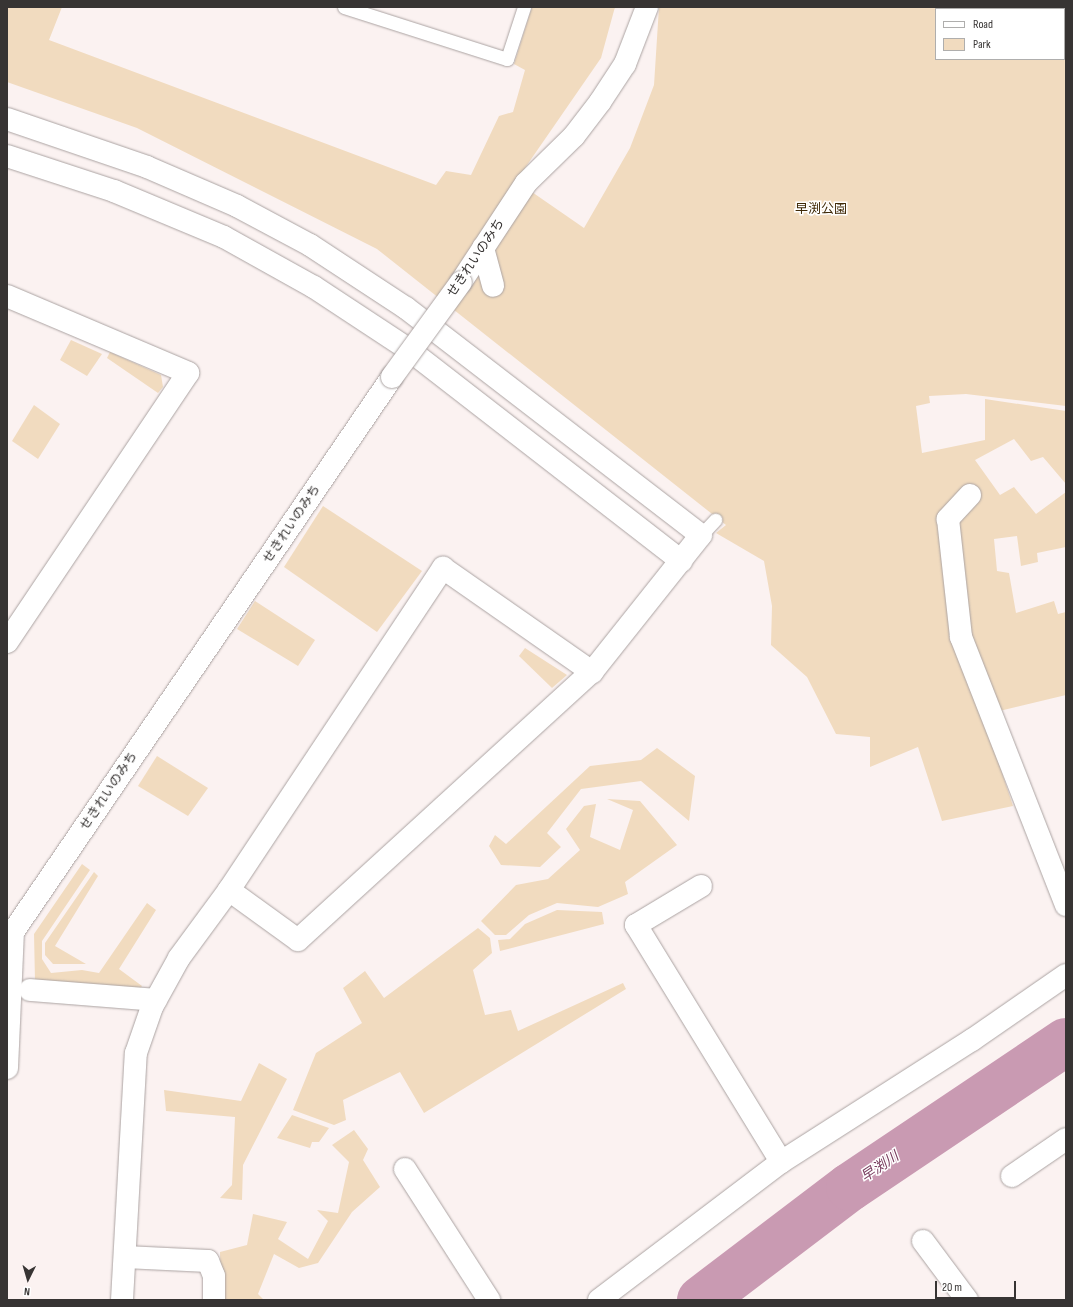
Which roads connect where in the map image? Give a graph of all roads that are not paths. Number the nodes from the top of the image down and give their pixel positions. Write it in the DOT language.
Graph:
graph roads {
  1 [pos="344,7"];
  2 [pos="524,7"];
  3 [pos="647,7"];
  4 [pos="7,119"];
  5 [pos="7,156"];
  6 [pos="483,248"];
  7 [pos="493,286"];
  8 [pos="7,296"];
  9 [pos="970,495"];
  10 [pos="681,561"];
  11 [pos="7,642"];
  12 [pos="592,672"];
  13 [pos="701,886"];
  14 [pos="229,890"];
  15 [pos="1066,905"];
  16 [pos="1066,975"];
  17 [pos="30,990"];
  18 [pos="156,1000"];
  19 [pos="7,1068"];
  20 [pos="1066,1139"];
  21 [pos="781,1162"];
  22 [pos="405,1169"];
  23 [pos="1012,1176"];
  24 [pos="923,1241"];
  25 [pos="125,1257"];
  26 [pos="122,1300"];
  27 [pos="214,1300"];
  28 [pos="489,1300"];
  29 [pos="599,1300"];
  30 [pos="967,1300"];
  1 -- 2 [label="lane"];
  3 -- 6 [label="street, せきれいのみち"];
  4 -- 10 [label="street"];
  5 -- 10 [label="street"];
  6 -- 7 [label="street"];
  6 -- 19 [label="street, せきれいのみち, bridge"];
  8 -- 11 [label="street"];
  9 -- 15 [label="street"];
  10 -- 12 [label="street"];
  12 -- 14 [label="street"];
  12 -- 14 [label="street"];
  13 -- 21 [label="street"];
  14 -- 18 [label="street"];
  16 -- 21 [label="street"];
  17 -- 18 [label="street"];
  18 -- 25 [label="street"];
  20 -- 23 [label="street"];
  21 -- 29 [label="street"];
  22 -- 28 [label="street"];
  24 -- 30 [label="street"];
  25 -- 26 [label="street"];
  25 -- 27 [label="street"];
}
